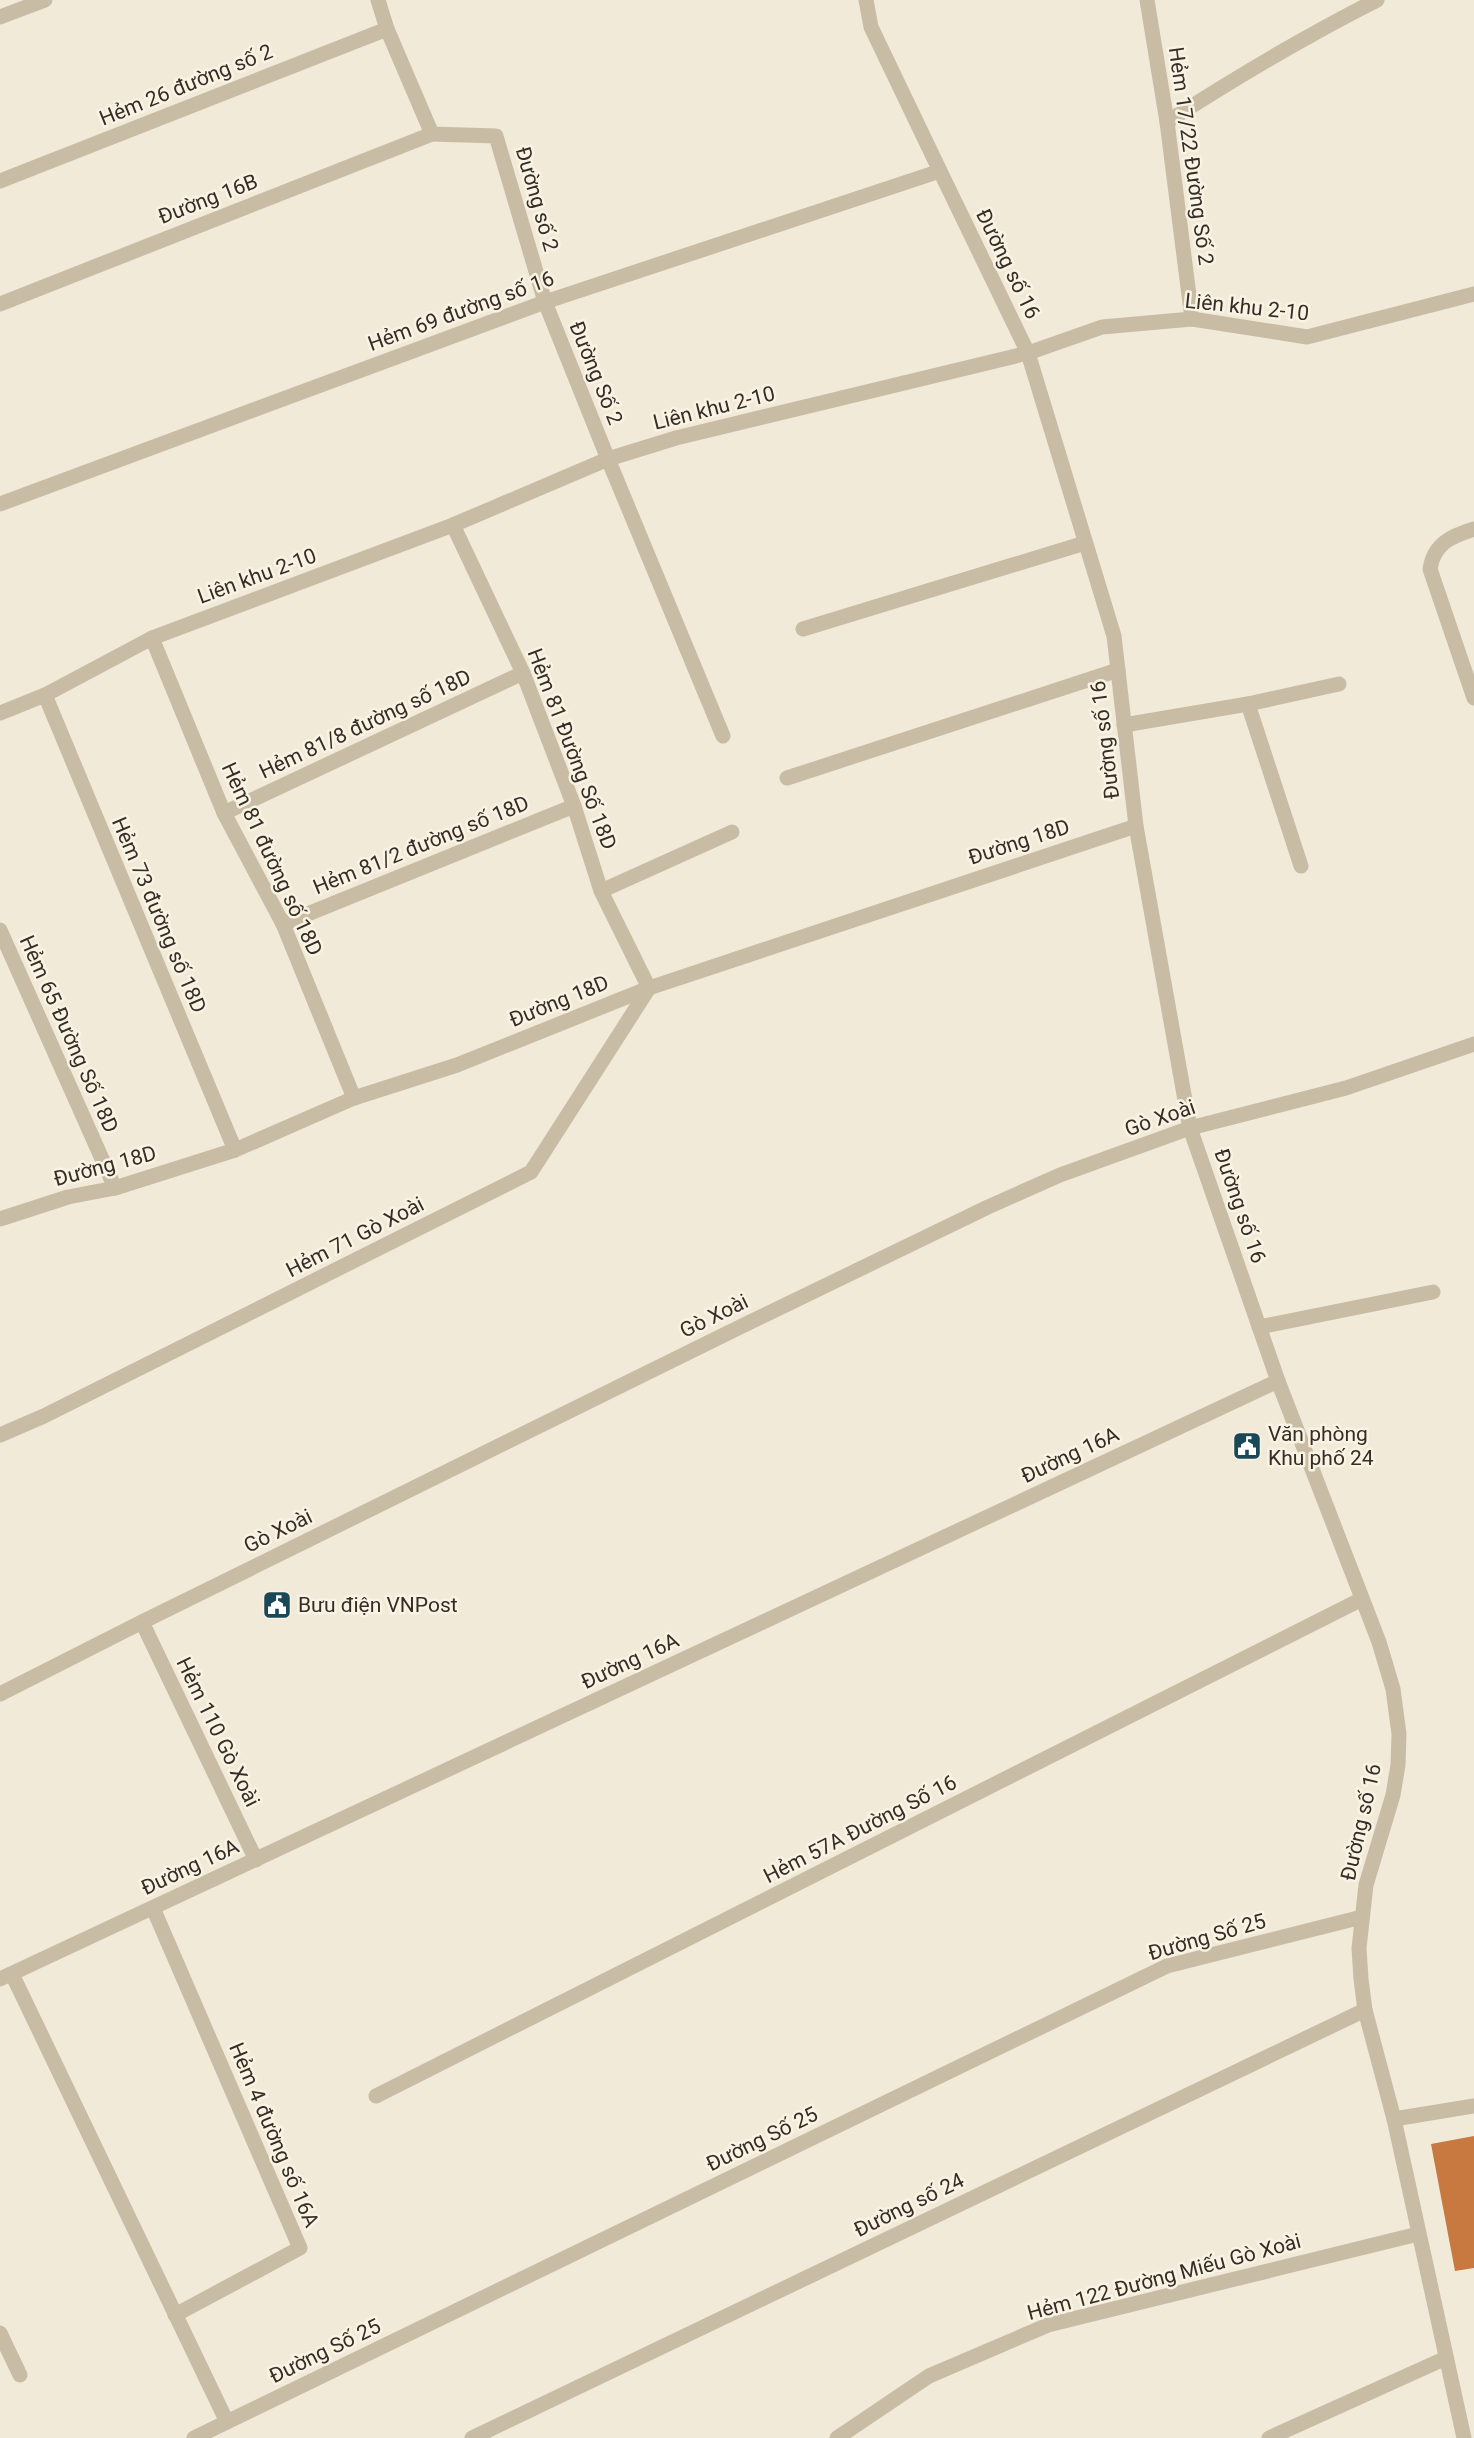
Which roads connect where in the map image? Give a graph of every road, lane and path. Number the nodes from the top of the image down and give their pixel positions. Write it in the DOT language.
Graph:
graph roads {
  1 [pos="45,0"];
  2 [pos="378,0"];
  3 [pos="866,0"];
  4 [pos="1147,0"];
  5 [pos="1377,0"];
  6 [pos="0,17"];
  7 [pos="387,29"];
  8 [pos="1167,122"];
  9 [pos="432,134"];
  10 [pos="940,171"];
  11 [pos="0,181"];
  12 [pos="1474,294"];
  13 [pos="545,302"];
  14 [pos="0,304"];
  15 [pos="1192,319"];
  16 [pos="1028,353"];
  17 [pos="608,459"];
  18 [pos="0,504"];
  19 [pos="453,525"];
  20 [pos="1474,529"];
  21 [pos="1085,543"];
  22 [pos="802,629"];
  23 [pos="152,638"];
  24 [pos="1118,670"];
  25 [pos="523,673"];
  26 [pos="1339,684"];
  27 [pos="45,695"];
  28 [pos="1474,698"];
  29 [pos="1248,704"];
  30 [pos="0,713"];
  31 [pos="1124,725"];
  32 [pos="723,736"];
  33 [pos="787,778"];
  34 [pos="574,806"];
  35 [pos="224,813"];
  36 [pos="1136,826"];
  37 [pos="732,832"];
  38 [pos="1301,866"];
  39 [pos="601,891"];
  40 [pos="283,924"];
  41 [pos="0,930"];
  42 [pos="649,988"];
  43 [pos="1474,1044"];
  44 [pos="354,1098"];
  45 [pos="1190,1128"];
  46 [pos="235,1150"];
  47 [pos="115,1188"];
  48 [pos="0,1219"];
  49 [pos="1433,1292"];
  50 [pos="1260,1327"];
  51 [pos="1278,1381"];
  52 [pos="0,1435"];
  53 [pos="1362,1599"];
  54 [pos="142,1622"];
  55 [pos="0,1694"];
  56 [pos="256,1860"];
  57 [pos="153,1908"];
  58 [pos="1362,1917"];
  59 [pos="6,1977"];
  60 [pos="1365,2010"];
  61 [pos="376,2096"];
  62 [pos="1474,2106"];
  63 [pos="1394,2120"];
  64 [pos="1418,2234"];
  65 [pos="176,2315"];
  66 [pos="0,2333"];
  67 [pos="1446,2358"];
  68 [pos="20,2375"];
  69 [pos="227,2422"];
  70 [pos="194,2438"];
  71 [pos="472,2438"];
  72 [pos="837,2438"];
  73 [pos="1269,2438"];
  74 [pos="1464,2438"];
  1 -- 6 [label="street"];
  2 -- 7 [label="street"];
  3 -- 10 [label="street, Đường số 16"];
  4 -- 8 [label="street, Hẻm 17/22 Đường Số 2"];
  5 -- 8 [label="street"];
  7 -- 9 [label="street"];
  7 -- 11 [label="street, Hẻm 26 đường số 2"];
  8 -- 15 [label="street, Hẻm 17/22 Đường Số 2"];
  9 -- 13 [label="street, Đường số 2"];
  9 -- 14 [label="street, Đường 16B"];
  10 -- 13 [label="street, Hẻm 69 đường số 16"];
  10 -- 16 [label="street, Đường số 16"];
  12 -- 15 [label="street, Liên khu 2-10"];
  13 -- 17 [label="street, Đường Số 2"];
  13 -- 18 [label="street, Hẻm 69 đường số 16"];
  15 -- 16 [label="street, Liên khu 2-10"];
  16 -- 17 [label="street, Liên khu 2-10"];
  16 -- 21 [label="street, Đường số 16"];
  17 -- 19 [label="street, Liên khu 2-10"];
  17 -- 32 [label="street, Đường Số 2"];
  19 -- 23 [label="street, Liên khu 2-10"];
  19 -- 25 [label="street, Hẻm 81 Đường Số 18D"];
  20 -- 28 [label="street"];
  21 -- 22 [label="street"];
  21 -- 24 [label="street, Đường số 16"];
  23 -- 27 [label="street, Liên khu 2-10"];
  23 -- 35 [label="street, Hẻm 81 đường số 18D"];
  24 -- 31 [label="street, Đường số 16"];
  24 -- 33 [label="street"];
  25 -- 34 [label="street, Hẻm 81 Đường Số 18D"];
  25 -- 35 [label="street, Hẻm 81/8 đường số 18D"];
  26 -- 29 [label="street"];
  27 -- 30 [label="street, Liên khu 2-10"];
  27 -- 46 [label="street, Hẻm 73 đường số 18D"];
  29 -- 31 [label="street"];
  29 -- 38 [label="street"];
  31 -- 36 [label="street, Đường số 16"];
  34 -- 39 [label="street, Hẻm 81 Đường Số 18D"];
  34 -- 40 [label="street, Hẻm 81/2 đường số 18D"];
  35 -- 40 [label="street, Hẻm 81 đường số 18D"];
  36 -- 42 [label="street, Đường 18D"];
  36 -- 45 [label="street, Đường số 16"];
  37 -- 39 [label="street"];
  39 -- 42 [label="street, Hẻm 81 Đường Số 18D"];
  40 -- 44 [label="street, Hẻm 81 đường số 18D"];
  41 -- 47 [label="street, Hẻm 65 Đường Số 18D"];
  42 -- 44 [label="street, Đường 18D"];
  42 -- 52 [label="street, Hẻm 71 Gò Xoài"];
  43 -- 45 [label="street, Gò Xoài"];
  44 -- 46 [label="street, Đường 18D"];
  45 -- 50 [label="street, Đường số 16"];
  45 -- 54 [label="street, Gò Xoài"];
  46 -- 47 [label="street, Đường 18D"];
  47 -- 48 [label="street, Đường 18D"];
  49 -- 50 [label="street"];
  50 -- 51 [label="street, Đường số 16"];
  51 -- 53 [label="street, Đường số 16"];
  51 -- 56 [label="street, Đường 16A"];
  53 -- 58 [label="street, Đường số 16"];
  53 -- 61 [label="street, Hẻm 57A Đường Số 16"];
  54 -- 55 [label="street, Gò Xoài"];
  54 -- 56 [label="street, Hẻm 110 Gò Xoài"];
  56 -- 57 [label="street, Đường 16A"];
  57 -- 59 [label="street, Đường 16A"];
  57 -- 65 [label="street, Hẻm 4 đường số 16A"];
  58 -- 60 [label="street, Đường số 16"];
  58 -- 69 [label="street, Đường Số 25"];
  59 -- 65 [label="street"];
  60 -- 63 [label="street, Đường số 16"];
  60 -- 71 [label="street, Đường số 24"];
  62 -- 63 [label="street"];
  63 -- 64 [label="street, Đường số 16"];
  64 -- 67 [label="street, Đường số 16"];
  64 -- 72 [label="street, Hẻm 122 Đường Miếu Gò Xoài"];
  65 -- 69 [label="street"];
  66 -- 68 [label="street"];
  67 -- 73 [label="street"];
  67 -- 74 [label="street, Đường số 16"];
  69 -- 70 [label="street, Đường Số 25"];
}
